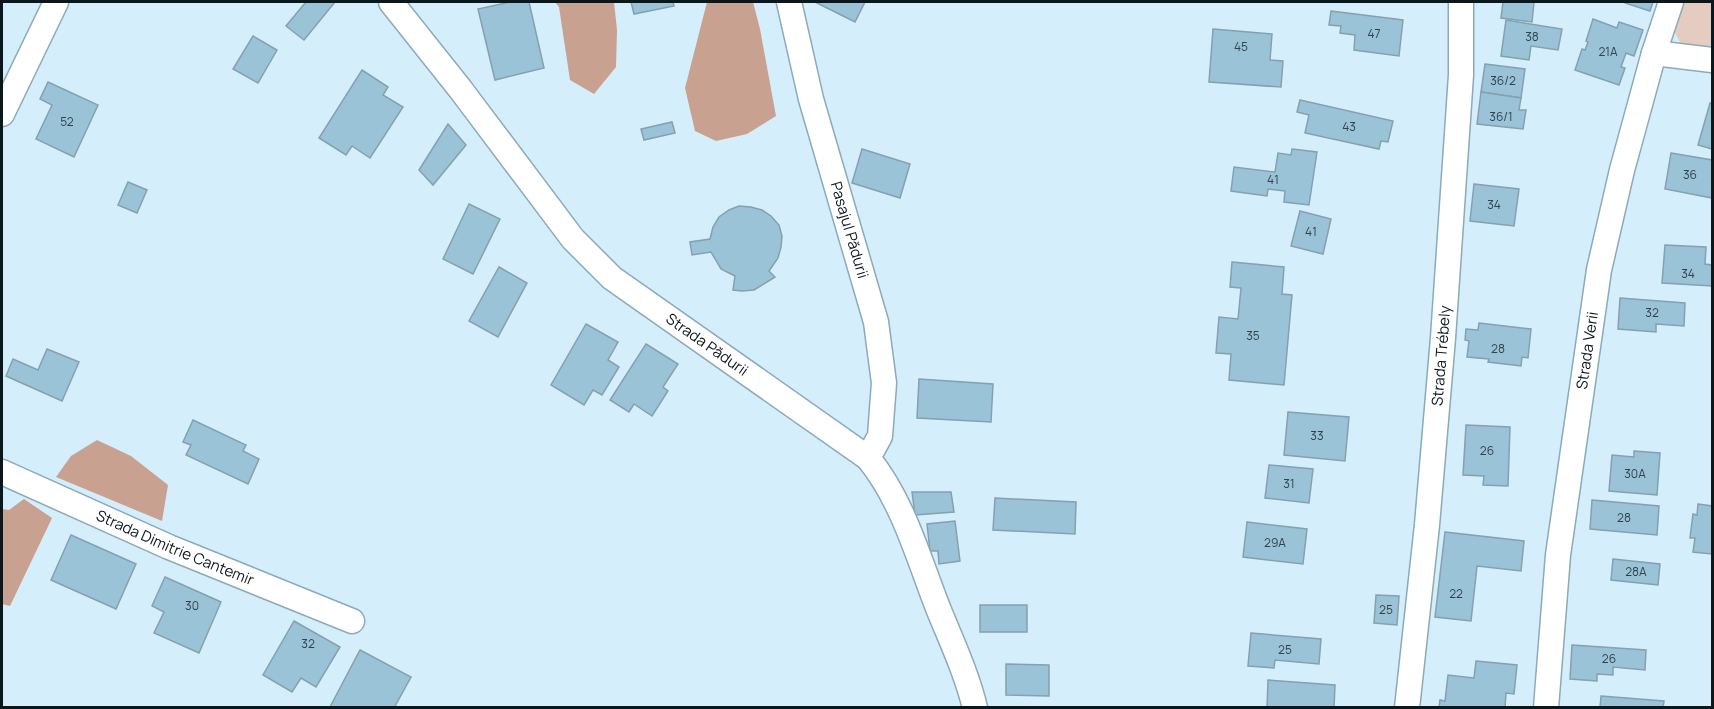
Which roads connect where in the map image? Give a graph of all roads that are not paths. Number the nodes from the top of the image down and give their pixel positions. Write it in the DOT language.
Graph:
graph roads {
  1 [pos="56,2"];
  2 [pos="391,2"];
  3 [pos="789,2"];
  4 [pos="1461,2"];
  5 [pos="1671,2"];
  6 [pos="1654,53"];
  7 [pos="1713,60"];
  8 [pos="2,112"];
  9 [pos="868,458"];
  10 [pos="2,472"];
  11 [pos="352,621"];
  12 [pos="975,708"];
  13 [pos="1407,708"];
  14 [pos="1546,708"];
  1 -- 8 [label="street"];
  2 -- 9 [label="street, Strada Pădurii"];
  3 -- 9 [label="street, Pasajul Pădurii"];
  4 -- 13 [label="street, Strada Trébely"];
  5 -- 6 [label="street, Strada Verii"];
  6 -- 7 [label="street"];
  6 -- 14 [label="street, Strada Verii"];
  9 -- 12 [label="street, Strada Pădurii"];
  10 -- 11 [label="street, Strada Dimitrie Cantemir"];
}
